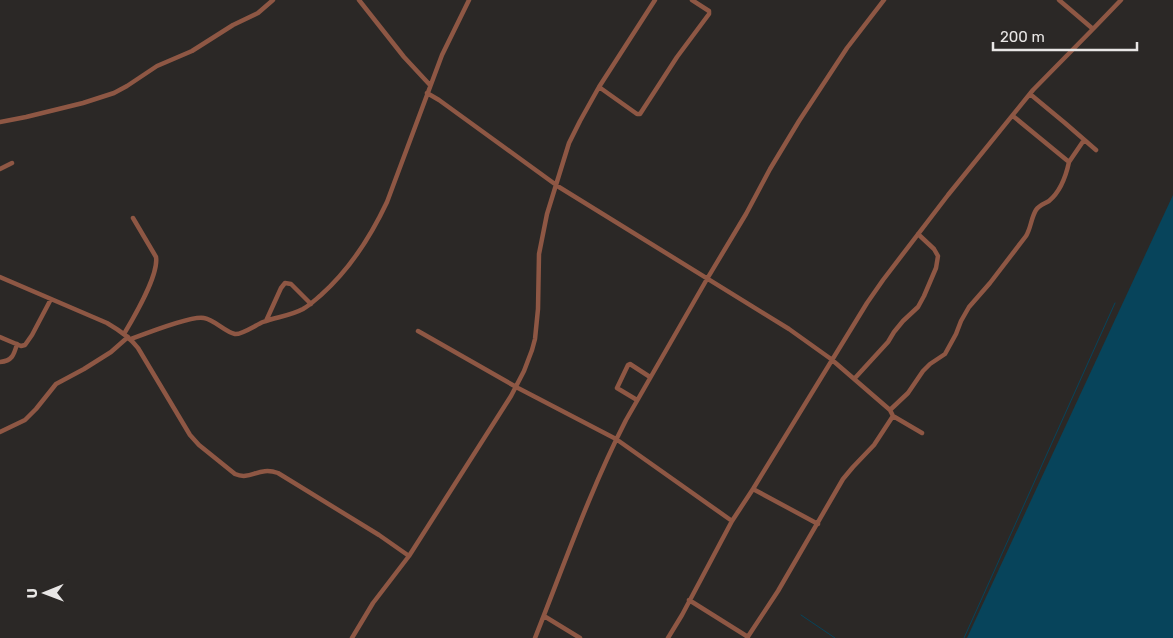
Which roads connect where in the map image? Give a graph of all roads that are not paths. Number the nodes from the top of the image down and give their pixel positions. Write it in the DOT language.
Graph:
graph roads {
  1 [pos="273,0"];
  2 [pos="359,0"];
  3 [pos="469,0"];
  4 [pos="655,0"];
  5 [pos="692,0"];
  6 [pos="884,0"];
  7 [pos="1059,0"];
  8 [pos="1120,0"];
  9 [pos="1093,29"];
  10 [pos="430,85"];
  11 [pos="599,87"];
  12 [pos="427,94"];
  13 [pos="1030,94"];
  14 [pos="1012,116"];
  15 [pos="0,122"];
  16 [pos="1084,140"];
  17 [pos="1096,150"];
  18 [pos="1069,162"];
  19 [pos="12,163"];
  20 [pos="0,169"];
  21 [pos="556,185"];
  22 [pos="133,218"];
  23 [pos="918,234"];
  24 [pos="0,277"];
  25 [pos="707,279"];
  26 [pos="51,299"];
  27 [pos="311,304"];
  28 [pos="266,321"];
  29 [pos="418,331"];
  30 [pos="0,337"];
  31 [pos="128,337"];
  32 [pos="18,344"];
  33 [pos="831,359"];
  34 [pos="0,362"];
  35 [pos="650,377"];
  36 [pos="855,378"];
  37 [pos="516,387"];
  38 [pos="637,400"];
  39 [pos="890,410"];
  40 [pos="893,416"];
  41 [pos="0,432"];
  42 [pos="922,433"];
  43 [pos="616,439"];
  44 [pos="753,489"];
  45 [pos="732,521"];
  46 [pos="818,524"];
  47 [pos="409,556"];
  48 [pos="689,600"];
  49 [pos="544,616"];
  50 [pos="352,638"];
  51 [pos="535,638"];
  52 [pos="580,638"];
  53 [pos="668,638"];
  54 [pos="748,638"];
  1 -- 15 [label="street"];
  2 -- 10 [label="street"];
  3 -- 10 [label="street"];
  4 -- 11 [label="street"];
  5 -- 11 [label="street"];
  6 -- 25 [label="street"];
  7 -- 9 [label="street"];
  8 -- 9 [label="street"];
  9 -- 13 [label="street"];
  10 -- 12 [label="street"];
  11 -- 21 [label="street"];
  12 -- 21 [label="street"];
  12 -- 27 [label="street"];
  13 -- 14 [label="street"];
  13 -- 16 [label="street"];
  14 -- 18 [label="street"];
  14 -- 23 [label="street"];
  16 -- 17 [label="street"];
  16 -- 18 [label="street"];
  18 -- 39 [label="street"];
  19 -- 20 [label="street"];
  21 -- 25 [label="street"];
  21 -- 37 [label="street"];
  22 -- 31 [label="street"];
  23 -- 33 [label="street"];
  23 -- 36 [label="street"];
  24 -- 26 [label="street"];
  25 -- 33 [label="street"];
  25 -- 35 [label="street"];
  26 -- 31 [label="street"];
  26 -- 32 [label="street"];
  27 -- 28 [label="street"];
  27 -- 28 [label="street"];
  28 -- 31 [label="street"];
  29 -- 37 [label="street"];
  30 -- 32 [label="street"];
  31 -- 41 [label="street"];
  31 -- 47 [label="street"];
  32 -- 34 [label="street"];
  33 -- 36 [label="street"];
  33 -- 44 [label="street"];
  35 -- 38 [label="street"];
  35 -- 38 [label="street"];
  36 -- 39 [label="street"];
  37 -- 43 [label="street"];
  37 -- 47 [label="street"];
  38 -- 43 [label="street"];
  39 -- 40 [label="street"];
  40 -- 42 [label="street"];
  40 -- 46 [label="street"];
  43 -- 45 [label="street"];
  43 -- 49 [label="street"];
  44 -- 45 [label="street"];
  44 -- 46 [label="street"];
  45 -- 48 [label="street"];
  46 -- 54 [label="street"];
  47 -- 50 [label="street"];
  48 -- 53 [label="street"];
  48 -- 54 [label="street"];
  49 -- 51 [label="street"];
  49 -- 52 [label="street"];
}
